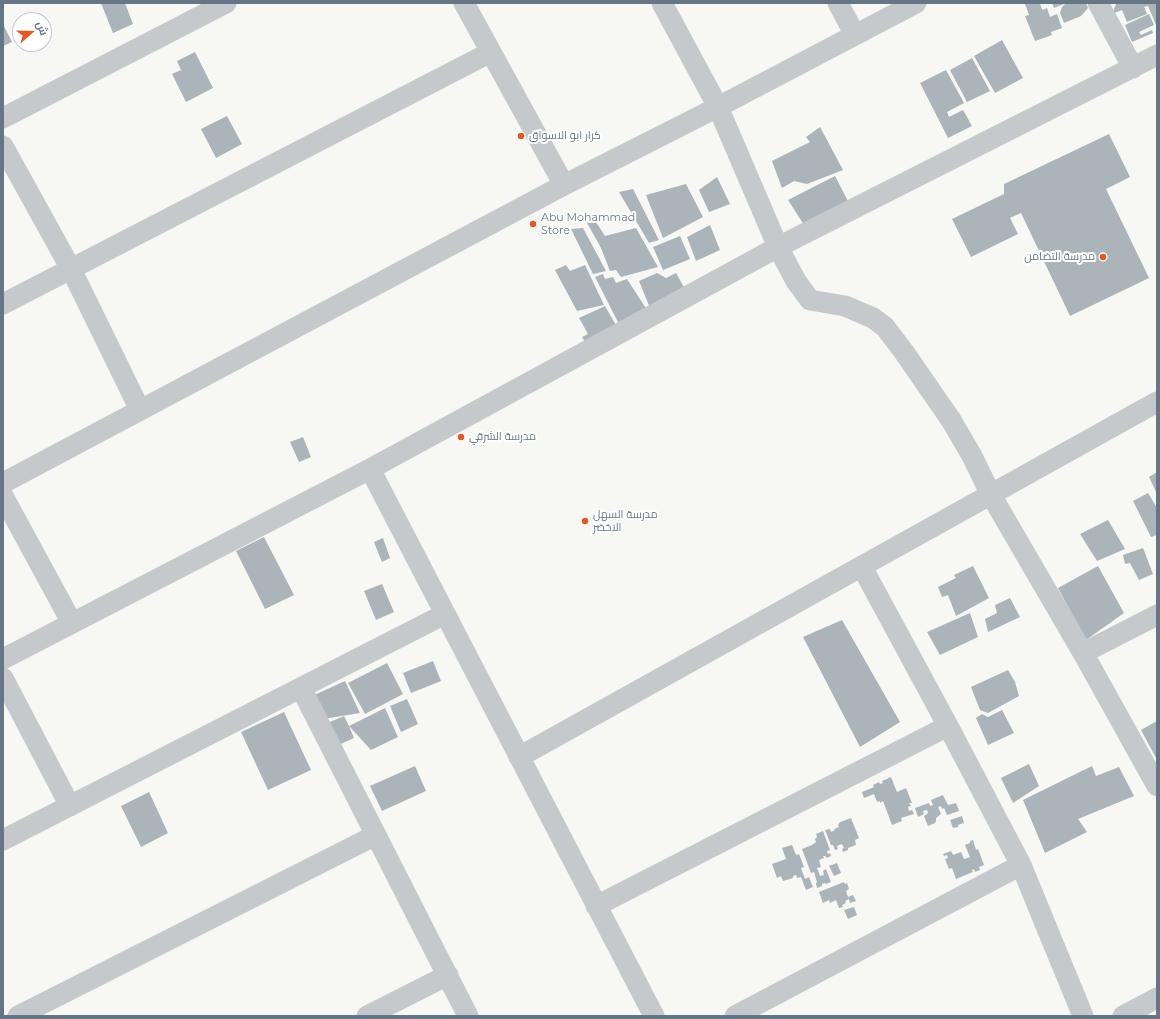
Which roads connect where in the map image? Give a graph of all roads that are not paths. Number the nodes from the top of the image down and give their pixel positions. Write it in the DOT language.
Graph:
graph roads {
  1 [pos="226,3"];
  2 [pos="464,3"];
  3 [pos="662,3"];
  4 [pos="838,3"];
  5 [pos="916,3"];
  6 [pos="1098,3"];
  7 [pos="855,35"];
  8 [pos="491,52"];
  9 [pos="1157,55"];
  10 [pos="1132,68"];
  11 [pos="718,107"];
  12 [pos="3,118"];
  13 [pos="3,146"];
  14 [pos="564,185"];
  15 [pos="778,247"];
  16 [pos="71,269"];
  17 [pos="3,304"];
  18 [pos="1157,402"];
  19 [pos="140,410"];
  20 [pos="370,469"];
  21 [pos="3,483"];
  22 [pos="991,495"];
  23 [pos="3,496"];
  24 [pos="862,567"];
  25 [pos="445,614"];
  26 [pos="1157,615"];
  27 [pos="72,623"];
  28 [pos="1083,653"];
  29 [pos="3,659"];
  30 [pos="3,678"];
  31 [pos="301,688"];
  32 [pos="948,726"];
  33 [pos="519,757"];
  34 [pos="1157,786"];
  35 [pos="70,806"];
  36 [pos="376,835"];
  37 [pos="3,840"];
  38 [pos="1021,865"];
  39 [pos="596,906"];
  40 [pos="448,975"];
  41 [pos="1157,998"];
  42 [pos="18,1016"];
  43 [pos="367,1016"];
  44 [pos="468,1016"];
  45 [pos="654,1016"];
  46 [pos="735,1016"];
  47 [pos="1083,1016"];
  48 [pos="1123,1016"];
  1 -- 12 [label="street"];
  2 -- 8 [label="street"];
  3 -- 11 [label="street"];
  4 -- 7 [label="street"];
  5 -- 7 [label="street"];
  6 -- 10 [label="street"];
  7 -- 11 [label="street"];
  8 -- 14 [label="street"];
  8 -- 16 [label="street"];
  9 -- 10 [label="street"];
  10 -- 15 [label="street"];
  11 -- 14 [label="street"];
  11 -- 15 [label="street"];
  13 -- 16 [label="street"];
  14 -- 19 [label="street"];
  15 -- 20 [label="street"];
  15 -- 22 [label="street"];
  16 -- 17 [label="street"];
  16 -- 19 [label="street"];
  18 -- 22 [label="street"];
  19 -- 21 [label="street"];
  20 -- 25 [label="street"];
  20 -- 27 [label="street"];
  22 -- 24 [label="street"];
  22 -- 28 [label="street"];
  23 -- 27 [label="street"];
  24 -- 32 [label="street"];
  24 -- 33 [label="street"];
  25 -- 31 [label="street"];
  25 -- 33 [label="street"];
  26 -- 28 [label="street"];
  27 -- 29 [label="street"];
  28 -- 34 [label="street"];
  30 -- 35 [label="street"];
  31 -- 35 [label="street"];
  31 -- 36 [label="street"];
  32 -- 38 [label="street"];
  32 -- 39 [label="street"];
  33 -- 39 [label="street"];
  35 -- 37 [label="street"];
  36 -- 40 [label="street"];
  36 -- 42 [label="street"];
  38 -- 46 [label="street"];
  38 -- 47 [label="street"];
  39 -- 45 [label="street"];
  40 -- 43 [label="street"];
  40 -- 44 [label="street"];
  41 -- 48 [label="street"];
}
